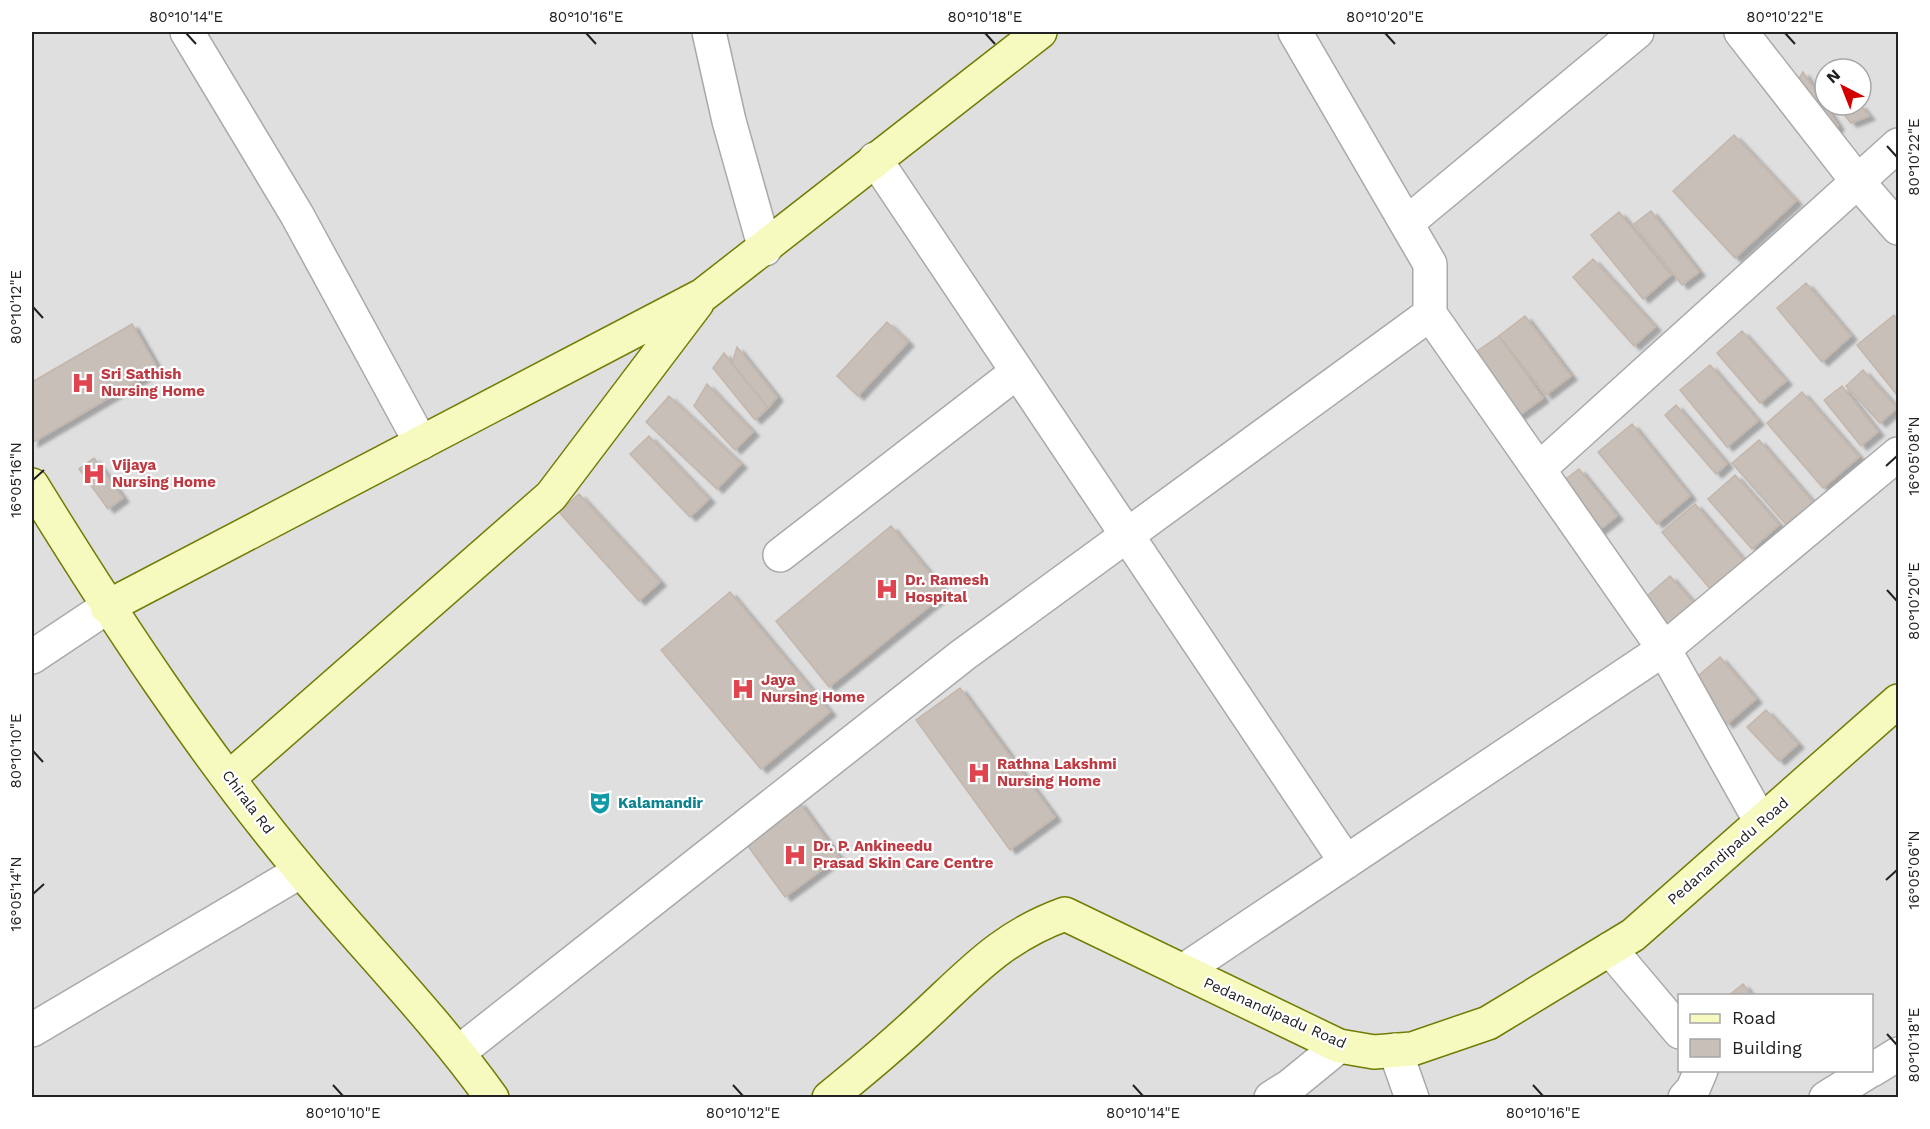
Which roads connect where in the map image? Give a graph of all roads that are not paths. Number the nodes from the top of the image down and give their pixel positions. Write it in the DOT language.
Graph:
graph roads {
  1 [pos="187,32"];
  2 [pos="709,32"];
  3 [pos="1040,32"];
  4 [pos="1295,32"];
  5 [pos="1636,32"];
  6 [pos="1741,32"];
  7 [pos="1899,146"];
  8 [pos="876,159"];
  9 [pos="1858,182"];
  10 [pos="1408,222"];
  11 [pos="1899,228"];
  12 [pos="765,249"];
  13 [pos="703,295"];
  14 [pos="1430,314"];
  15 [pos="1017,372"];
  16 [pos="421,442"];
  17 [pos="1899,454"];
  18 [pos="1539,469"];
  19 [pos="32,485"];
  20 [pos="1126,536"];
  21 [pos="780,555"];
  22 [pos="107,607"];
  23 [pos="1664,649"];
  24 [pos="32,657"];
  25 [pos="1899,701"];
  26 [pos="229,778"];
  27 [pos="1761,822"];
  28 [pos="1346,862"];
  29 [pos="301,871"];
  30 [pos="1610,949"];
  31 [pos="1183,971"];
  32 [pos="32,1030"];
  33 [pos="1678,1030"];
  34 [pos="1339,1046"];
  35 [pos="1395,1050"];
  36 [pos="459,1052"];
  37 [pos="1899,1054"];
  38 [pos="1873,1069"];
  39 [pos="1701,1072"];
  40 [pos="1868,1072"];
  41 [pos="487,1096"];
  42 [pos="829,1098"];
  43 [pos="1270,1098"];
  44 [pos="1412,1098"];
  45 [pos="1685,1098"];
  46 [pos="1826,1098"];
  1 -- 16 [label="street"];
  2 -- 12 [label="street"];
  3 -- 8 [label="main road"];
  4 -- 10 [label="street"];
  5 -- 10 [label="street"];
  6 -- 9 [label="street"];
  7 -- 9 [label="street"];
  8 -- 12 [label="main road"];
  8 -- 15 [label="street"];
  9 -- 11 [label="street"];
  9 -- 18 [label="street"];
  10 -- 14 [label="street"];
  12 -- 13 [label="main road"];
  13 -- 16 [label="main road"];
  13 -- 26 [label="main road"];
  14 -- 18 [label="street"];
  14 -- 20 [label="street"];
  15 -- 20 [label="street"];
  15 -- 21 [label="street"];
  16 -- 22 [label="main road"];
  17 -- 23 [label="street"];
  18 -- 23 [label="street"];
  19 -- 22 [label="main road, Chirala Rd"];
  20 -- 28 [label="street"];
  20 -- 36 [label="street"];
  22 -- 24 [label="street"];
  22 -- 26 [label="main road, Chirala Rd"];
  23 -- 27 [label="street"];
  23 -- 28 [label="street"];
  25 -- 27 [label="main road, Pedanandipadu Road"];
  26 -- 29 [label="main road, Chirala Rd"];
  27 -- 30 [label="main road, Pedanandipadu Road"];
  28 -- 31 [label="street"];
  29 -- 32 [label="street"];
  29 -- 36 [label="main road, Chirala Rd"];
  30 -- 33 [label="street"];
  30 -- 35 [label="main road, Pedanandipadu Road"];
  31 -- 34 [label="main road, Pedanandipadu Road"];
  31 -- 42 [label="main road, Pedanandipadu Road"];
  34 -- 35 [label="main road, Pedanandipadu Road"];
  34 -- 43 [label="street"];
  35 -- 44 [label="street"];
  36 -- 41 [label="main road, Chirala Rd"];
  37 -- 38 [label="street"];
  39 -- 45 [label="street"];
  40 -- 46 [label="street"];
}
